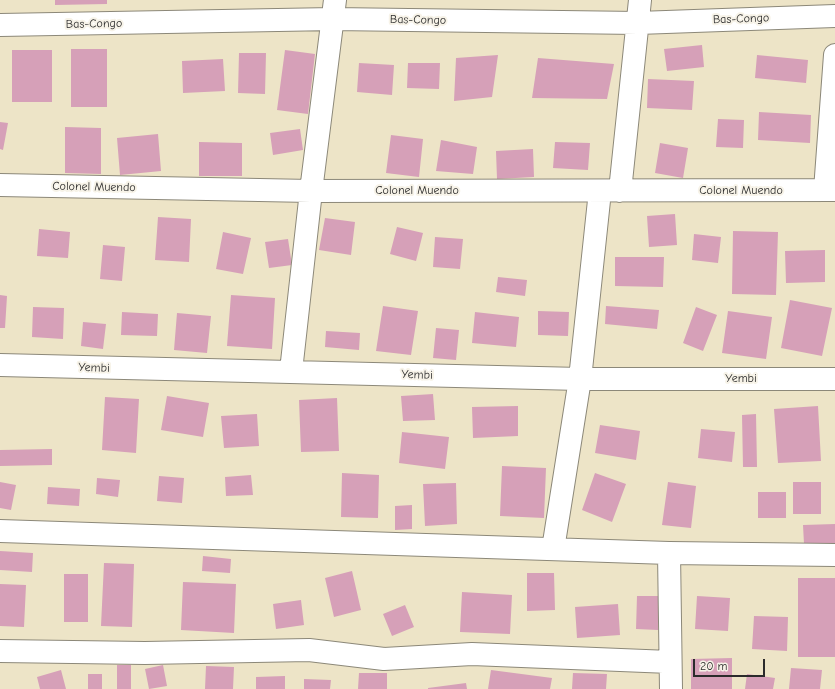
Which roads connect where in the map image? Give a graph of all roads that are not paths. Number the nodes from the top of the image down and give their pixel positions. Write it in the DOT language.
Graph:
graph roads {
  1 [pos="640,0"];
  2 [pos="334,10"];
  3 [pos="835,16"];
  4 [pos="638,23"];
  5 [pos="0,25"];
  6 [pos="835,55"];
  7 [pos="0,185"];
  8 [pos="830,190"];
  9 [pos="311,191"];
  10 [pos="610,191"];
  11 [pos="0,365"];
  12 [pos="291,371"];
  13 [pos="580,379"];
  14 [pos="835,379"];
  15 [pos="0,531"];
  16 [pos="553,549"];
  17 [pos="669,553"];
  18 [pos="835,555"];
  19 [pos="0,651"];
  20 [pos="670,662"];
  21 [pos="671,689"];
  1 -- 4 [label="street"];
  2 -- 4 [label="street, Bas-Congo"];
  2 -- 5 [label="street, Bas-Congo"];
  2 -- 9 [label="street"];
  3 -- 4 [label="street, Bas-Congo"];
  4 -- 10 [label="street"];
  6 -- 8 [label="street"];
  7 -- 9 [label="street, Colonel Muendo"];
  8 -- 10 [label="street, Colonel Muendo"];
  9 -- 10 [label="street, Colonel Muendo"];
  9 -- 12 [label="street"];
  10 -- 13 [label="street"];
  11 -- 12 [label="street, Yembi"];
  12 -- 13 [label="street, Yembi"];
  13 -- 14 [label="street, Yembi"];
  13 -- 16 [label="street"];
  15 -- 16 [label="street"];
  16 -- 17 [label="street"];
  17 -- 18 [label="street"];
  17 -- 20 [label="street"];
  19 -- 20 [label="street"];
  20 -- 21 [label="street"];
}
